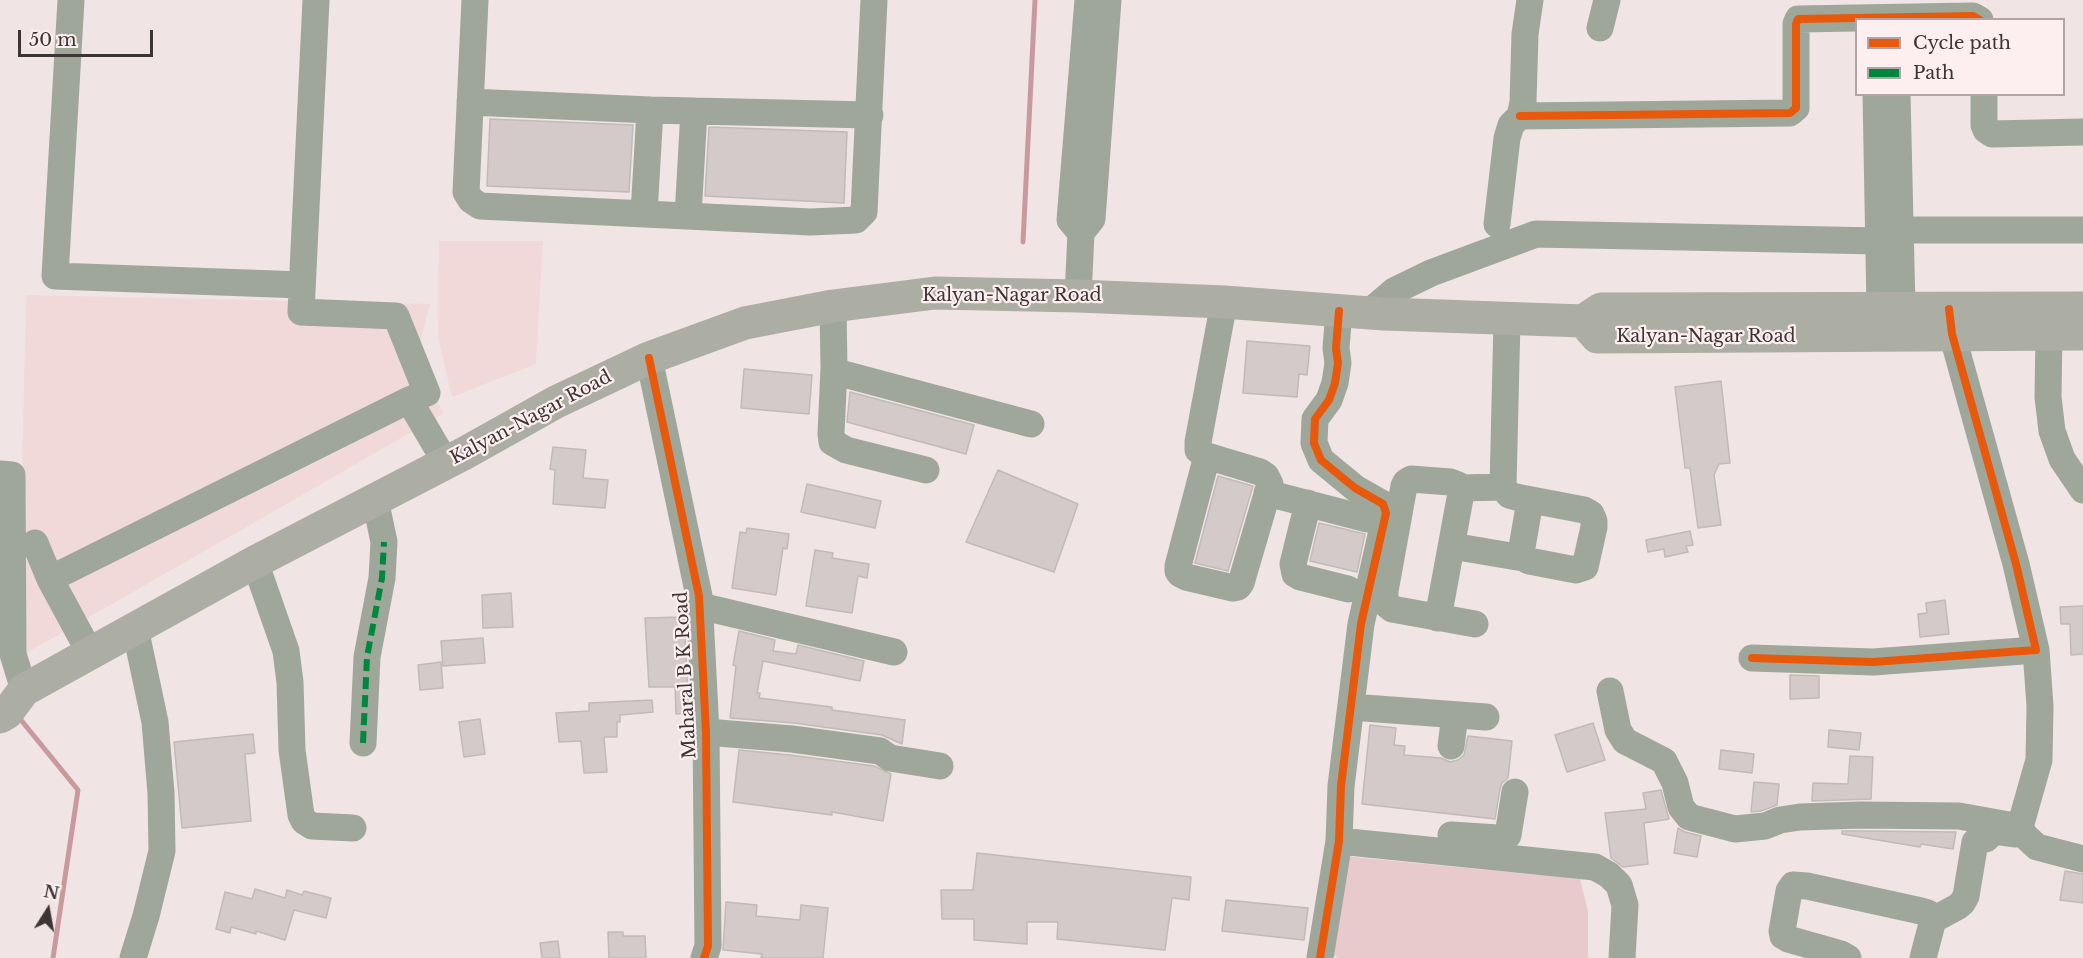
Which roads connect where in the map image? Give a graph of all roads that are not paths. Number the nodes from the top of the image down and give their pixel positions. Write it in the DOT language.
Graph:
graph roads {
  1 [pos="71,0"];
  2 [pos="316,0"];
  3 [pos="475,0"];
  4 [pos="874,0"];
  5 [pos="1088,0"];
  6 [pos="1108,0"];
  7 [pos="1530,0"];
  8 [pos="1608,0"];
  9 [pos="1873,0"];
  10 [pos="1888,13"];
  11 [pos="1976,18"];
  12 [pos="1600,28"];
  13 [pos="1876,96"];
  14 [pos="1897,96"];
  15 [pos="1984,96"];
  16 [pos="470,102"];
  17 [pos="650,110"];
  18 [pos="694,111"];
  19 [pos="870,115"];
  20 [pos="1520,116"];
  21 [pos="2083,132"];
  22 [pos="644,214"];
  23 [pos="688,216"];
  24 [pos="1497,224"];
  25 [pos="2083,230"];
  26 [pos="1081,233"];
  27 [pos="1889,235"];
  28 [pos="302,285"];
  29 [pos="1078,296"];
  30 [pos="1224,302"];
  31 [pos="833,306"];
  32 [pos="2083,308"];
  33 [pos="1891,309"];
  34 [pos="1353,312"];
  35 [pos="1507,320"];
  36 [pos="1583,321"];
  37 [pos="1950,321"];
  38 [pos="2049,334"];
  39 [pos="2083,334"];
  40 [pos="649,358"];
  41 [pos="834,368"];
  42 [pos="409,400"];
  43 [pos="1031,424"];
  44 [pos="1207,456"];
  45 [pos="446,462"];
  46 [pos="926,470"];
  47 [pos="0,474"];
  48 [pos="1503,487"];
  49 [pos="1460,488"];
  50 [pos="2083,490"];
  51 [pos="1267,493"];
  52 [pos="375,500"];
  53 [pos="1530,501"];
  54 [pos="1308,503"];
  55 [pos="1367,519"];
  56 [pos="35,543"];
  57 [pos="1452,546"];
  58 [pos="1523,558"];
  59 [pos="255,562"];
  60 [pos="50,579"];
  61 [pos="1348,589"];
  62 [pos="700,606"];
  63 [pos="1438,618"];
  64 [pos="1475,624"];
  65 [pos="135,628"];
  66 [pos="2036,650"];
  67 [pos="894,652"];
  68 [pos="90,653"];
  69 [pos="1752,658"];
  70 [pos="12,689"];
  71 [pos="1610,691"];
  72 [pos="1358,708"];
  73 [pos="1455,715"];
  74 [pos="0,717"];
  75 [pos="1486,717"];
  76 [pos="706,732"];
  77 [pos="363,743"];
  78 [pos="1451,746"];
  79 [pos="940,766"];
  80 [pos="1357,772"];
  81 [pos="1515,792"];
  82 [pos="352,828"];
  83 [pos="2023,831"];
  84 [pos="1339,834"];
  85 [pos="2083,859"];
  86 [pos="1933,920"];
  87 [pos="133,958"];
  88 [pos="704,958"];
  89 [pos="1320,958"];
  90 [pos="1622,958"];
  91 [pos="1848,958"];
  92 [pos="1923,958"];
  1 -- 28 [label="street"];
  2 -- 28 [label="street"];
  3 -- 16 [label="street"];
  4 -- 19 [label="street"];
  5 -- 26 [label="street"];
  6 -- 26 [label="street"];
  7 -- 20 [label="street"];
  8 -- 12 [label="street"];
  9 -- 10 [label="street"];
  10 -- 11 [label="street"];
  10 -- 20 [label="street"];
  13 -- 27 [label="street"];
  14 -- 27 [label="street"];
  15 -- 21 [label="street"];
  16 -- 17 [label="street"];
  16 -- 22 [label="street"];
  17 -- 18 [label="street"];
  17 -- 22 [label="street"];
  18 -- 19 [label="street"];
  18 -- 23 [label="street"];
  19 -- 23 [label="street"];
  20 -- 24 [label="street"];
  22 -- 23 [label="street"];
  25 -- 27 [label="street"];
  26 -- 29 [label="street"];
  27 -- 33 [label="street"];
  27 -- 34 [label="street"];
  28 -- 42 [label="street"];
  29 -- 30 [label="highway, Kalyan-Nagar Road"];
  29 -- 31 [label="highway, Kalyan-Nagar Road"];
  30 -- 34 [label="highway, Kalyan-Nagar Road"];
  30 -- 44 [label="street"];
  31 -- 40 [label="highway, Kalyan-Nagar Road"];
  31 -- 41 [label="street"];
  32 -- 37 [label="highway"];
  33 -- 36 [label="highway"];
  33 -- 37 [label="highway"];
  34 -- 35 [label="highway, Kalyan-Nagar Road"];
  34 -- 72 [label="street"];
  35 -- 36 [label="highway, Kalyan-Nagar Road"];
  35 -- 48 [label="street"];
  36 -- 37 [label="highway, Kalyan-Nagar Road"];
  37 -- 38 [label="highway, Kalyan-Nagar Road"];
  37 -- 66 [label="street"];
  38 -- 39 [label="highway, Kalyan-Nagar Road"];
  38 -- 50 [label="street"];
  40 -- 45 [label="highway, Kalyan-Nagar Road"];
  40 -- 62 [label="street, Maharal B K Road"];
  41 -- 43 [label="street"];
  41 -- 46 [label="street"];
  42 -- 45 [label="street"];
  42 -- 60 [label="street"];
  44 -- 51 [label="street"];
  44 -- 51 [label="street"];
  45 -- 52 [label="highway, Kalyan-Nagar Road"];
  47 -- 70 [label="street"];
  48 -- 49 [label="street"];
  48 -- 53 [label="street"];
  49 -- 57 [label="street"];
  49 -- 63 [label="street"];
  51 -- 54 [label="street"];
  52 -- 59 [label="highway, Kalyan-Nagar Road"];
  52 -- 77 [label="street"];
  53 -- 58 [label="street"];
  53 -- 58 [label="street"];
  54 -- 55 [label="street"];
  54 -- 61 [label="street"];
  56 -- 60 [label="street"];
  57 -- 58 [label="street"];
  57 -- 63 [label="street"];
  59 -- 65 [label="highway, Kalyan-Nagar Road"];
  59 -- 82 [label="street"];
  60 -- 68 [label="street"];
  62 -- 67 [label="street"];
  62 -- 76 [label="street, Maharal B K Road"];
  63 -- 64 [label="street"];
  65 -- 68 [label="highway, Kalyan-Nagar Road"];
  65 -- 87 [label="street"];
  66 -- 69 [label="street"];
  66 -- 83 [label="street"];
  68 -- 70 [label="highway, Kalyan-Nagar Road"];
  70 -- 74 [label="highway"];
  71 -- 83 [label="street"];
  72 -- 73 [label="street"];
  72 -- 80 [label="street"];
  72 -- 84 [label="street"];
  73 -- 75 [label="street"];
  73 -- 78 [label="street"];
  76 -- 79 [label="street"];
  76 -- 88 [label="street, Maharal B K Road"];
  81 -- 84 [label="street"];
  83 -- 85 [label="street"];
  83 -- 86 [label="street"];
  84 -- 89 [label="street"];
  84 -- 90 [label="street"];
  86 -- 91 [label="street"];
  86 -- 92 [label="street"];
}
